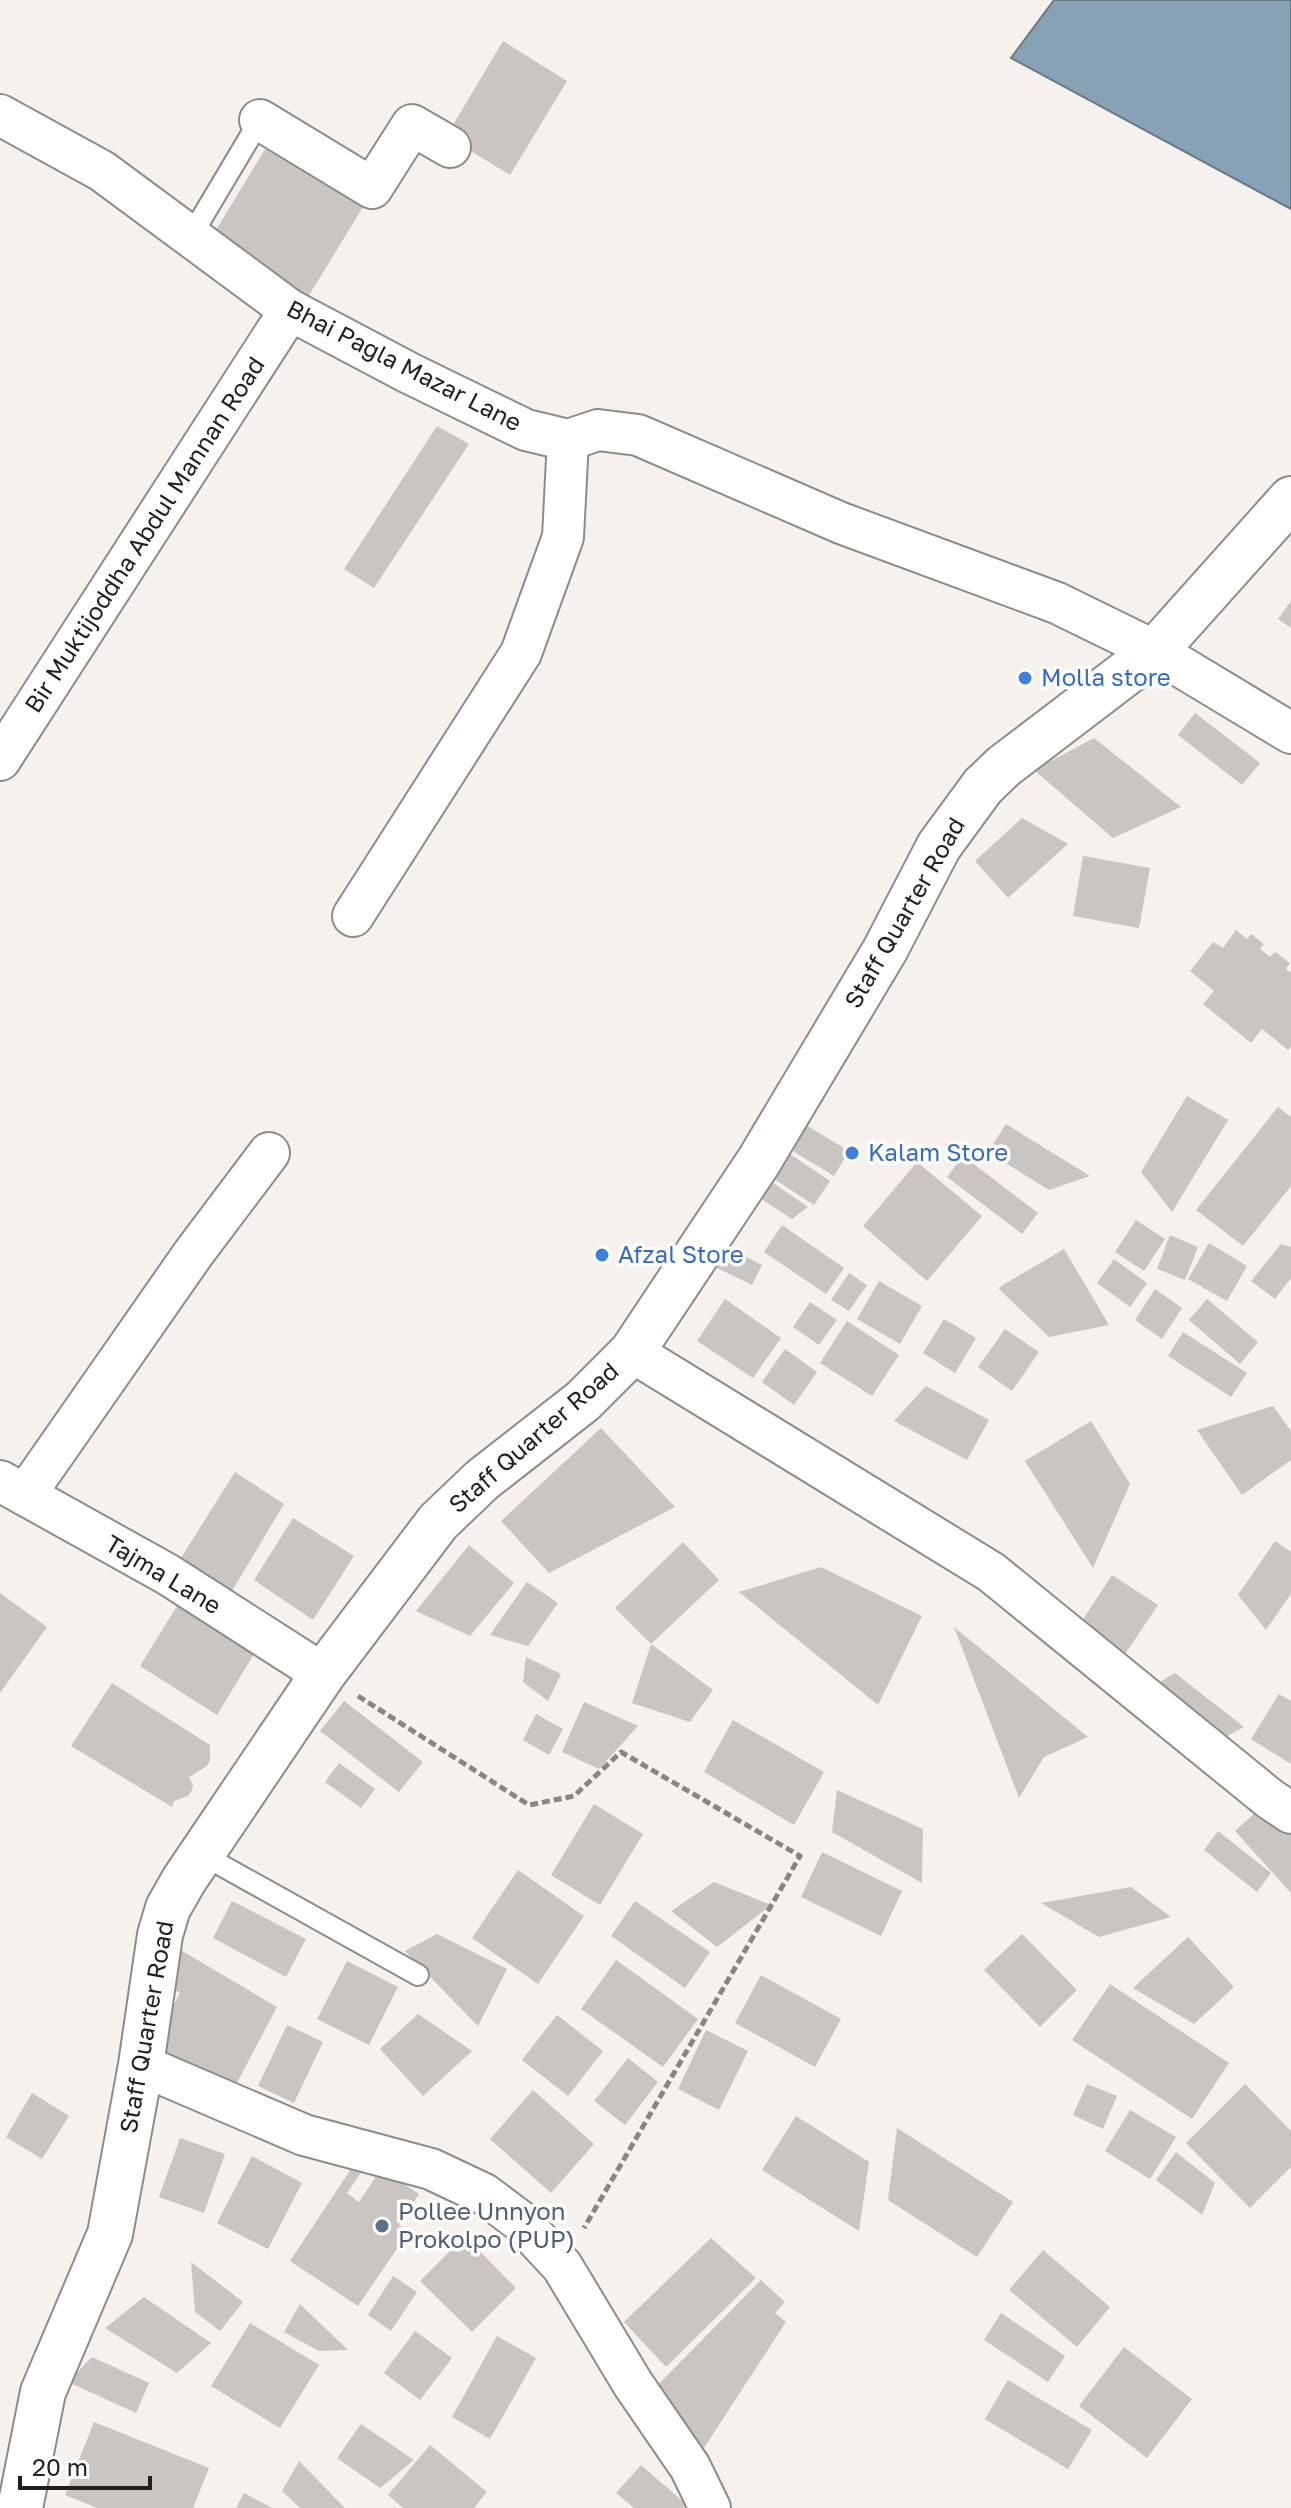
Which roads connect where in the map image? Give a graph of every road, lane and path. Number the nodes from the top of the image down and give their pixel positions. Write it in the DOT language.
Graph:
graph roads {
  1 [pos="0,115"];
  2 [pos="260,120"];
  3 [pos="450,147"];
  4 [pos="191,236"];
  5 [pos="290,310"];
  6 [pos="568,440"];
  7 [pos="1291,499"];
  8 [pos="1155,651"];
  9 [pos="1291,733"];
  10 [pos="0,760"];
  11 [pos="353,916"];
  12 [pos="269,1153"];
  13 [pos="632,1352"];
  14 [pos="12,1488"];
  15 [pos="323,1674"];
  16 [pos="1291,1813"];
  17 [pos="201,1854"];
  18 [pos="418,1975"];
  19 [pos="141,2065"];
  20 [pos="562,2266"];
  21 [pos="20,2508"];
  22 [pos="710,2508"];
  1 -- 4 [label="street, Bhai Pagla Mazar Lane"];
  2 -- 3 [label="street"];
  2 -- 4 [label="lane"];
  4 -- 5 [label="street, Bhai Pagla Mazar Lane"];
  5 -- 6 [label="street, Bhai Pagla Mazar Lane"];
  5 -- 10 [label="street, Bir Muktijoddha Abdul Mannan Road"];
  6 -- 8 [label="street, Bhai Pagla Mazar Lane"];
  6 -- 11 [label="street"];
  7 -- 8 [label="street, Staff Quarter Road"];
  8 -- 9 [label="street, Bhai Pagla Mazar Lane"];
  8 -- 13 [label="street, Staff Quarter Road"];
  12 -- 14 [label="street"];
  13 -- 15 [label="street, Staff Quarter Road"];
  13 -- 16 [label="street"];
  14 -- 15 [label="street, Tajma Lane"];
  15 -- 17 [label="street, Staff Quarter Road"];
  15 -- 20 [label="path"];
  17 -- 18 [label="lane"];
  17 -- 19 [label="street, Staff Quarter Road"];
  19 -- 20 [label="street"];
  19 -- 21 [label="street, Staff Quarter Road"];
  20 -- 22 [label="street"];
}
